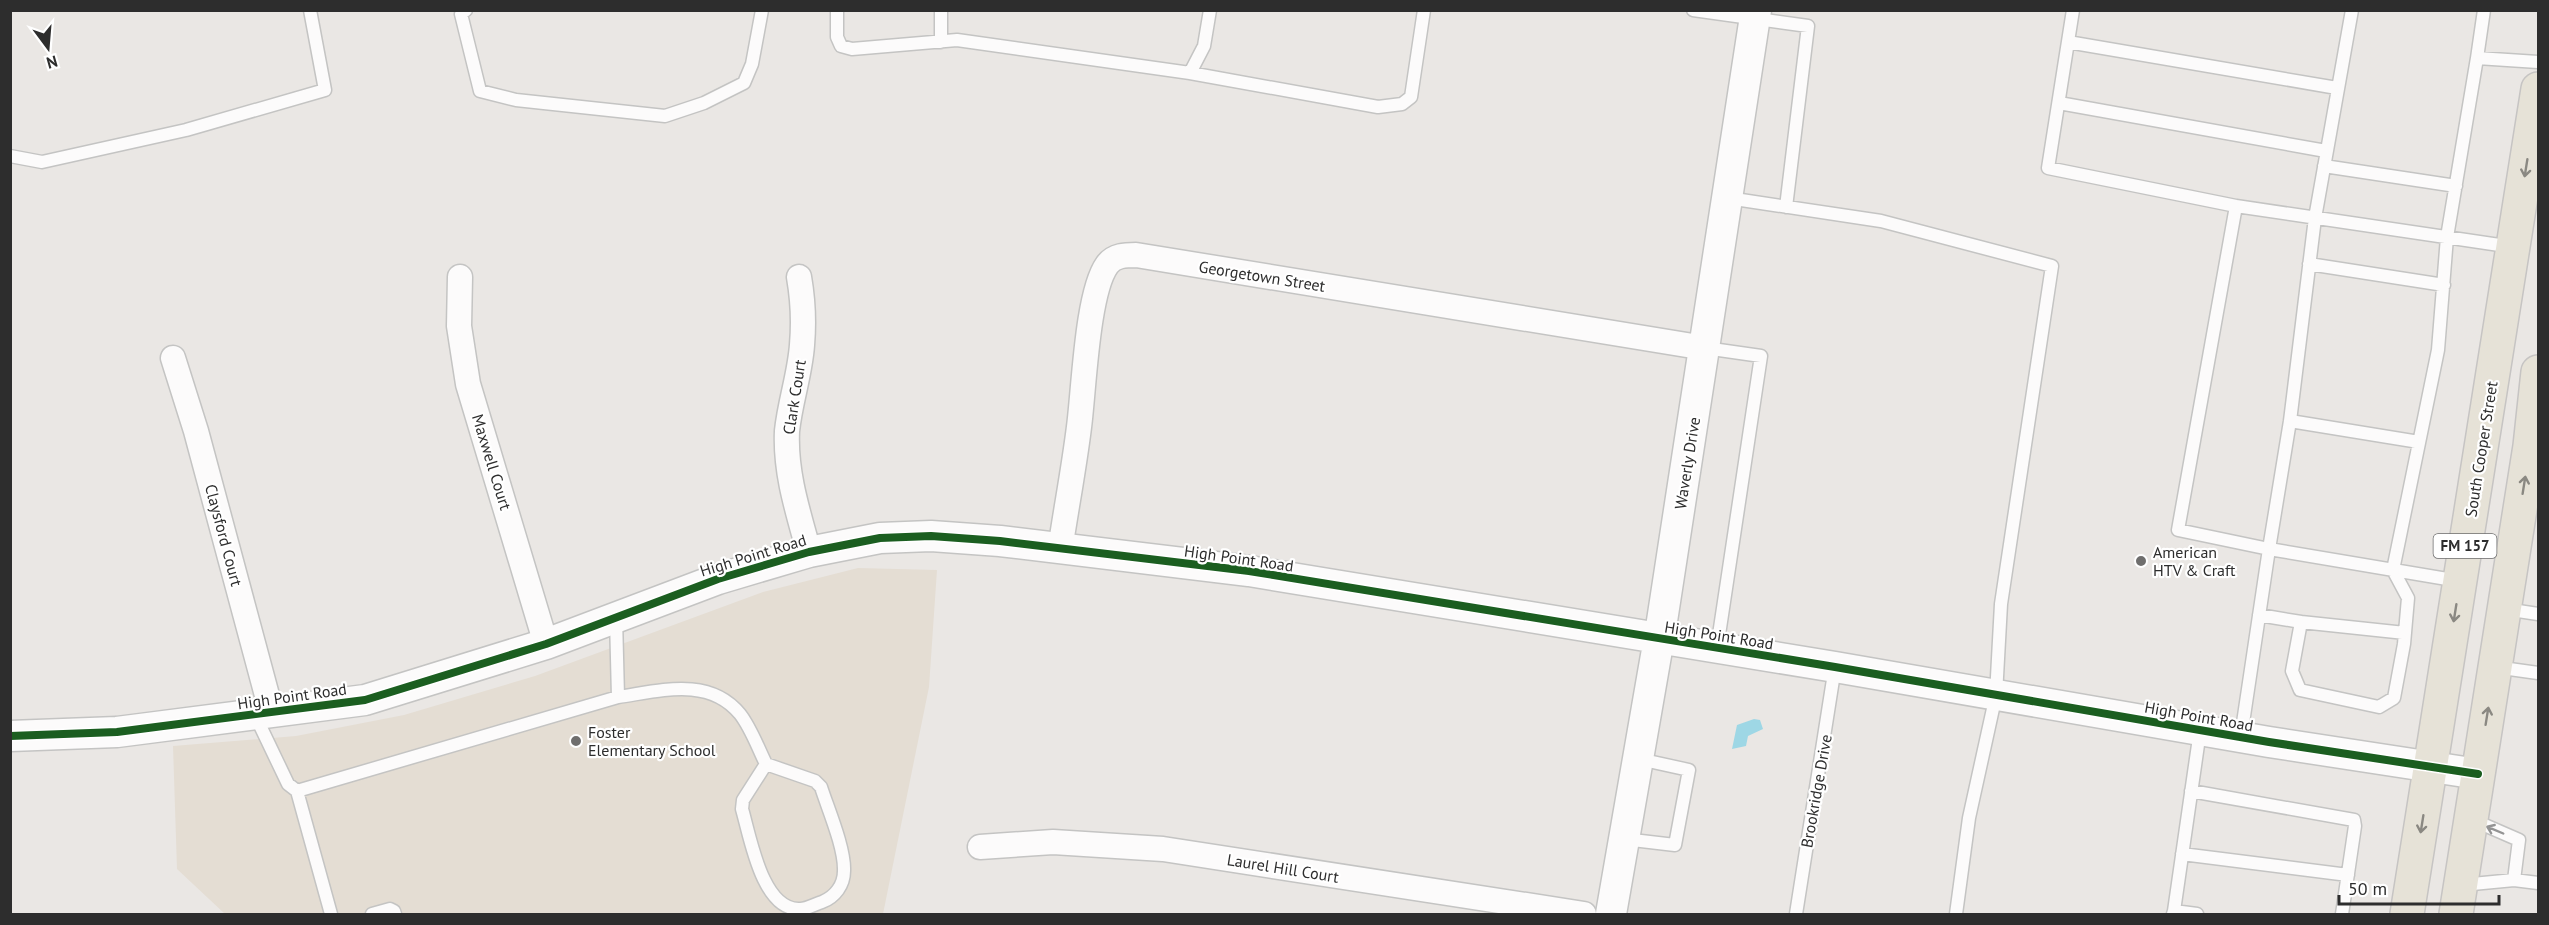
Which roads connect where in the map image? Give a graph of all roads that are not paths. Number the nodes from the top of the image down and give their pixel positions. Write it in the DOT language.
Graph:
graph roads {
  1 [pos="310,10"];
  2 [pos="466,10"];
  3 [pos="762,10"];
  4 [pos="837,10"];
  5 [pos="941,10"];
  6 [pos="1210,10"];
  7 [pos="1424,10"];
  8 [pos="1693,10"];
  9 [pos="2073,10"];
  10 [pos="2352,10"];
  11 [pos="2484,10"];
  12 [pos="1755,15"];
  13 [pos="941,42"];
  14 [pos="2068,42"];
  15 [pos="2477,58"];
  16 [pos="2538,62"];
  17 [pos="1190,73"];
  18 [pos="2337,88"];
  19 [pos="2538,89"];
  20 [pos="2058,103"];
  21 [pos="2326,151"];
  22 [pos="10,156"];
  23 [pos="2324,166"];
  24 [pos="2456,186"];
  25 [pos="1728,198"];
  26 [pos="2236,206"];
  27 [pos="1786,207"];
  28 [pos="2315,218"];
  29 [pos="2447,237"];
  30 [pos="2514,247"];
  31 [pos="2309,264"];
  32 [pos="460,277"];
  33 [pos="799,277"];
  34 [pos="2444,285"];
  35 [pos="1705,348"];
  36 [pos="173,358"];
  37 [pos="2538,372"];
  38 [pos="2290,421"];
  39 [pos="2419,442"];
  40 [pos="2534,454"];
  41 [pos="2269,549"];
  42 [pos="1060,550"];
  43 [pos="809,552"];
  44 [pos="2393,570"];
  45 [pos="2460,581"];
  46 [pos="2504,609"];
  47 [pos="2538,614"];
  48 [pos="2259,615"];
  49 [pos="616,616"];
  50 [pos="2301,622"];
  51 [pos="2405,633"];
  52 [pos="1658,638"];
  53 [pos="546,644"];
  54 [pos="1717,648"];
  55 [pos="2494,667"];
  56 [pos="1835,668"];
  57 [pos="2538,673"];
  58 [pos="1996,696"];
  59 [pos="618,697"];
  60 [pos="263,715"];
  61 [pos="2200,730"];
  62 [pos="10,736"];
  63 [pos="2240,737"];
  64 [pos="1637,759"];
  65 [pos="766,764"];
  66 [pos="2431,766"];
  67 [pos="2478,774"];
  68 [pos="297,791"];
  69 [pos="2191,792"];
  70 [pos="2471,820"];
  71 [pos="1624,839"];
  72 [pos="980,847"];
  73 [pos="2182,854"];
  74 [pos="2348,874"];
  75 [pos="2514,880"];
  76 [pos="2538,883"];
  77 [pos="2459,900"];
  78 [pos="2173,913"];
  79 [pos="332,915"];
  80 [pos="372,915"];
  81 [pos="395,915"];
  82 [pos="1584,915"];
  83 [pos="1611,915"];
  84 [pos="1796,915"];
  85 [pos="1956,915"];
  86 [pos="2197,915"];
  87 [pos="2342,915"];
  88 [pos="2407,915"];
  1 -- 22 [label="lane"];
  2 -- 3 [label="lane"];
  4 -- 13 [label="lane"];
  5 -- 13 [label="lane"];
  6 -- 17 [label="lane"];
  7 -- 17 [label="lane"];
  8 -- 12 [label="lane"];
  9 -- 14 [label="lane"];
  10 -- 18 [label="lane"];
  11 -- 15 [label="lane"];
  12 -- 25 [label="street, Waverly Drive"];
  12 -- 27 [label="lane"];
  13 -- 17 [label="lane"];
  14 -- 18 [label="lane"];
  14 -- 20 [label="lane"];
  15 -- 16 [label="lane"];
  15 -- 24 [label="lane"];
  18 -- 21 [label="lane"];
  19 -- 30 [label="main road, South Cooper Street / FM 157, one-way"];
  20 -- 21 [label="lane"];
  20 -- 26 [label="lane"];
  21 -- 23 [label="lane"];
  23 -- 24 [label="lane"];
  23 -- 28 [label="lane"];
  24 -- 29 [label="lane"];
  25 -- 27 [label="lane"];
  25 -- 35 [label="street, Waverly Drive"];
  26 -- 28 [label="lane"];
  26 -- 41 [label="lane"];
  27 -- 58 [label="lane"];
  28 -- 29 [label="lane"];
  28 -- 31 [label="lane"];
  29 -- 30 [label="lane"];
  29 -- 34 [label="lane"];
  30 -- 45 [label="main road, South Cooper Street / FM 157"];
  31 -- 34 [label="lane"];
  31 -- 38 [label="lane"];
  32 -- 53 [label="street, Maxwell Court"];
  33 -- 43 [label="street, Clark Court"];
  34 -- 39 [label="lane"];
  35 -- 42 [label="street, Georgetown Street"];
  35 -- 52 [label="street, Waverly Drive"];
  35 -- 54 [label="lane"];
  36 -- 60 [label="street, Claysford Court"];
  37 -- 40 [label="main road, FM 157"];
  38 -- 39 [label="lane"];
  38 -- 41 [label="lane"];
  39 -- 44 [label="lane"];
  46 -- 40 [label="main road, FM 157, one-way"];
  41 -- 44 [label="lane"];
  41 -- 48 [label="lane"];
  42 -- 43 [label="street, High Point Road"];
  42 -- 52 [label="street, High Point Road"];
  43 -- 49 [label="street, High Point Road"];
  44 -- 45 [label="lane"];
  44 -- 51 [label="lane"];
  45 -- 66 [label="main road, South Cooper Street / FM 157, one-way"];
  46 -- 47 [label="lane"];
  46 -- 55 [label="main road, FM 157"];
  48 -- 50 [label="lane"];
  48 -- 63 [label="lane"];
  49 -- 53 [label="street, High Point Road"];
  49 -- 59 [label="lane"];
  50 -- 51 [label="lane"];
  50 -- 51 [label="lane"];
  52 -- 54 [label="street, High Point Road"];
  52 -- 64 [label="street, Waverly Drive"];
  53 -- 60 [label="street, High Point Road"];
  54 -- 56 [label="street, High Point Road"];
  55 -- 57 [label="lane"];
  67 -- 55 [label="main road, FM 157, one-way"];
  56 -- 58 [label="street, High Point Road"];
  56 -- 84 [label="lane, Brookridge Drive"];
  58 -- 61 [label="street, High Point Road"];
  58 -- 85 [label="lane"];
  59 -- 65 [label="lane"];
  59 -- 68 [label="lane"];
  60 -- 62 [label="street, High Point Road"];
  60 -- 68 [label="lane"];
  61 -- 63 [label="street, High Point Road"];
  61 -- 69 [label="lane"];
  63 -- 66 [label="street, High Point Road"];
  64 -- 71 [label="street, Waverly Drive"];
  64 -- 71 [label="lane"];
  65 -- 65 [label="lane"];
  66 -- 67 [label="street, High Point Road"];
  66 -- 88 [label="main road, South Cooper Street / FM 157, one-way"];
  67 -- 70 [label="main road, FM 157"];
  68 -- 79 [label="lane"];
  69 -- 73 [label="lane"];
  69 -- 74 [label="lane"];
  75 -- 70 [label="lane, one-way"];
  70 -- 77 [label="main road, FM 157"];
  71 -- 83 [label="street, Waverly Drive"];
  72 -- 82 [label="street, Laurel Hill Court"];
  73 -- 74 [label="lane"];
  73 -- 78 [label="lane"];
  74 -- 87 [label="lane"];
  75 -- 76 [label="lane"];
  75 -- 77 [label="lane"];
  78 -- 86 [label="lane"];
  80 -- 81 [label="lane"];
}
